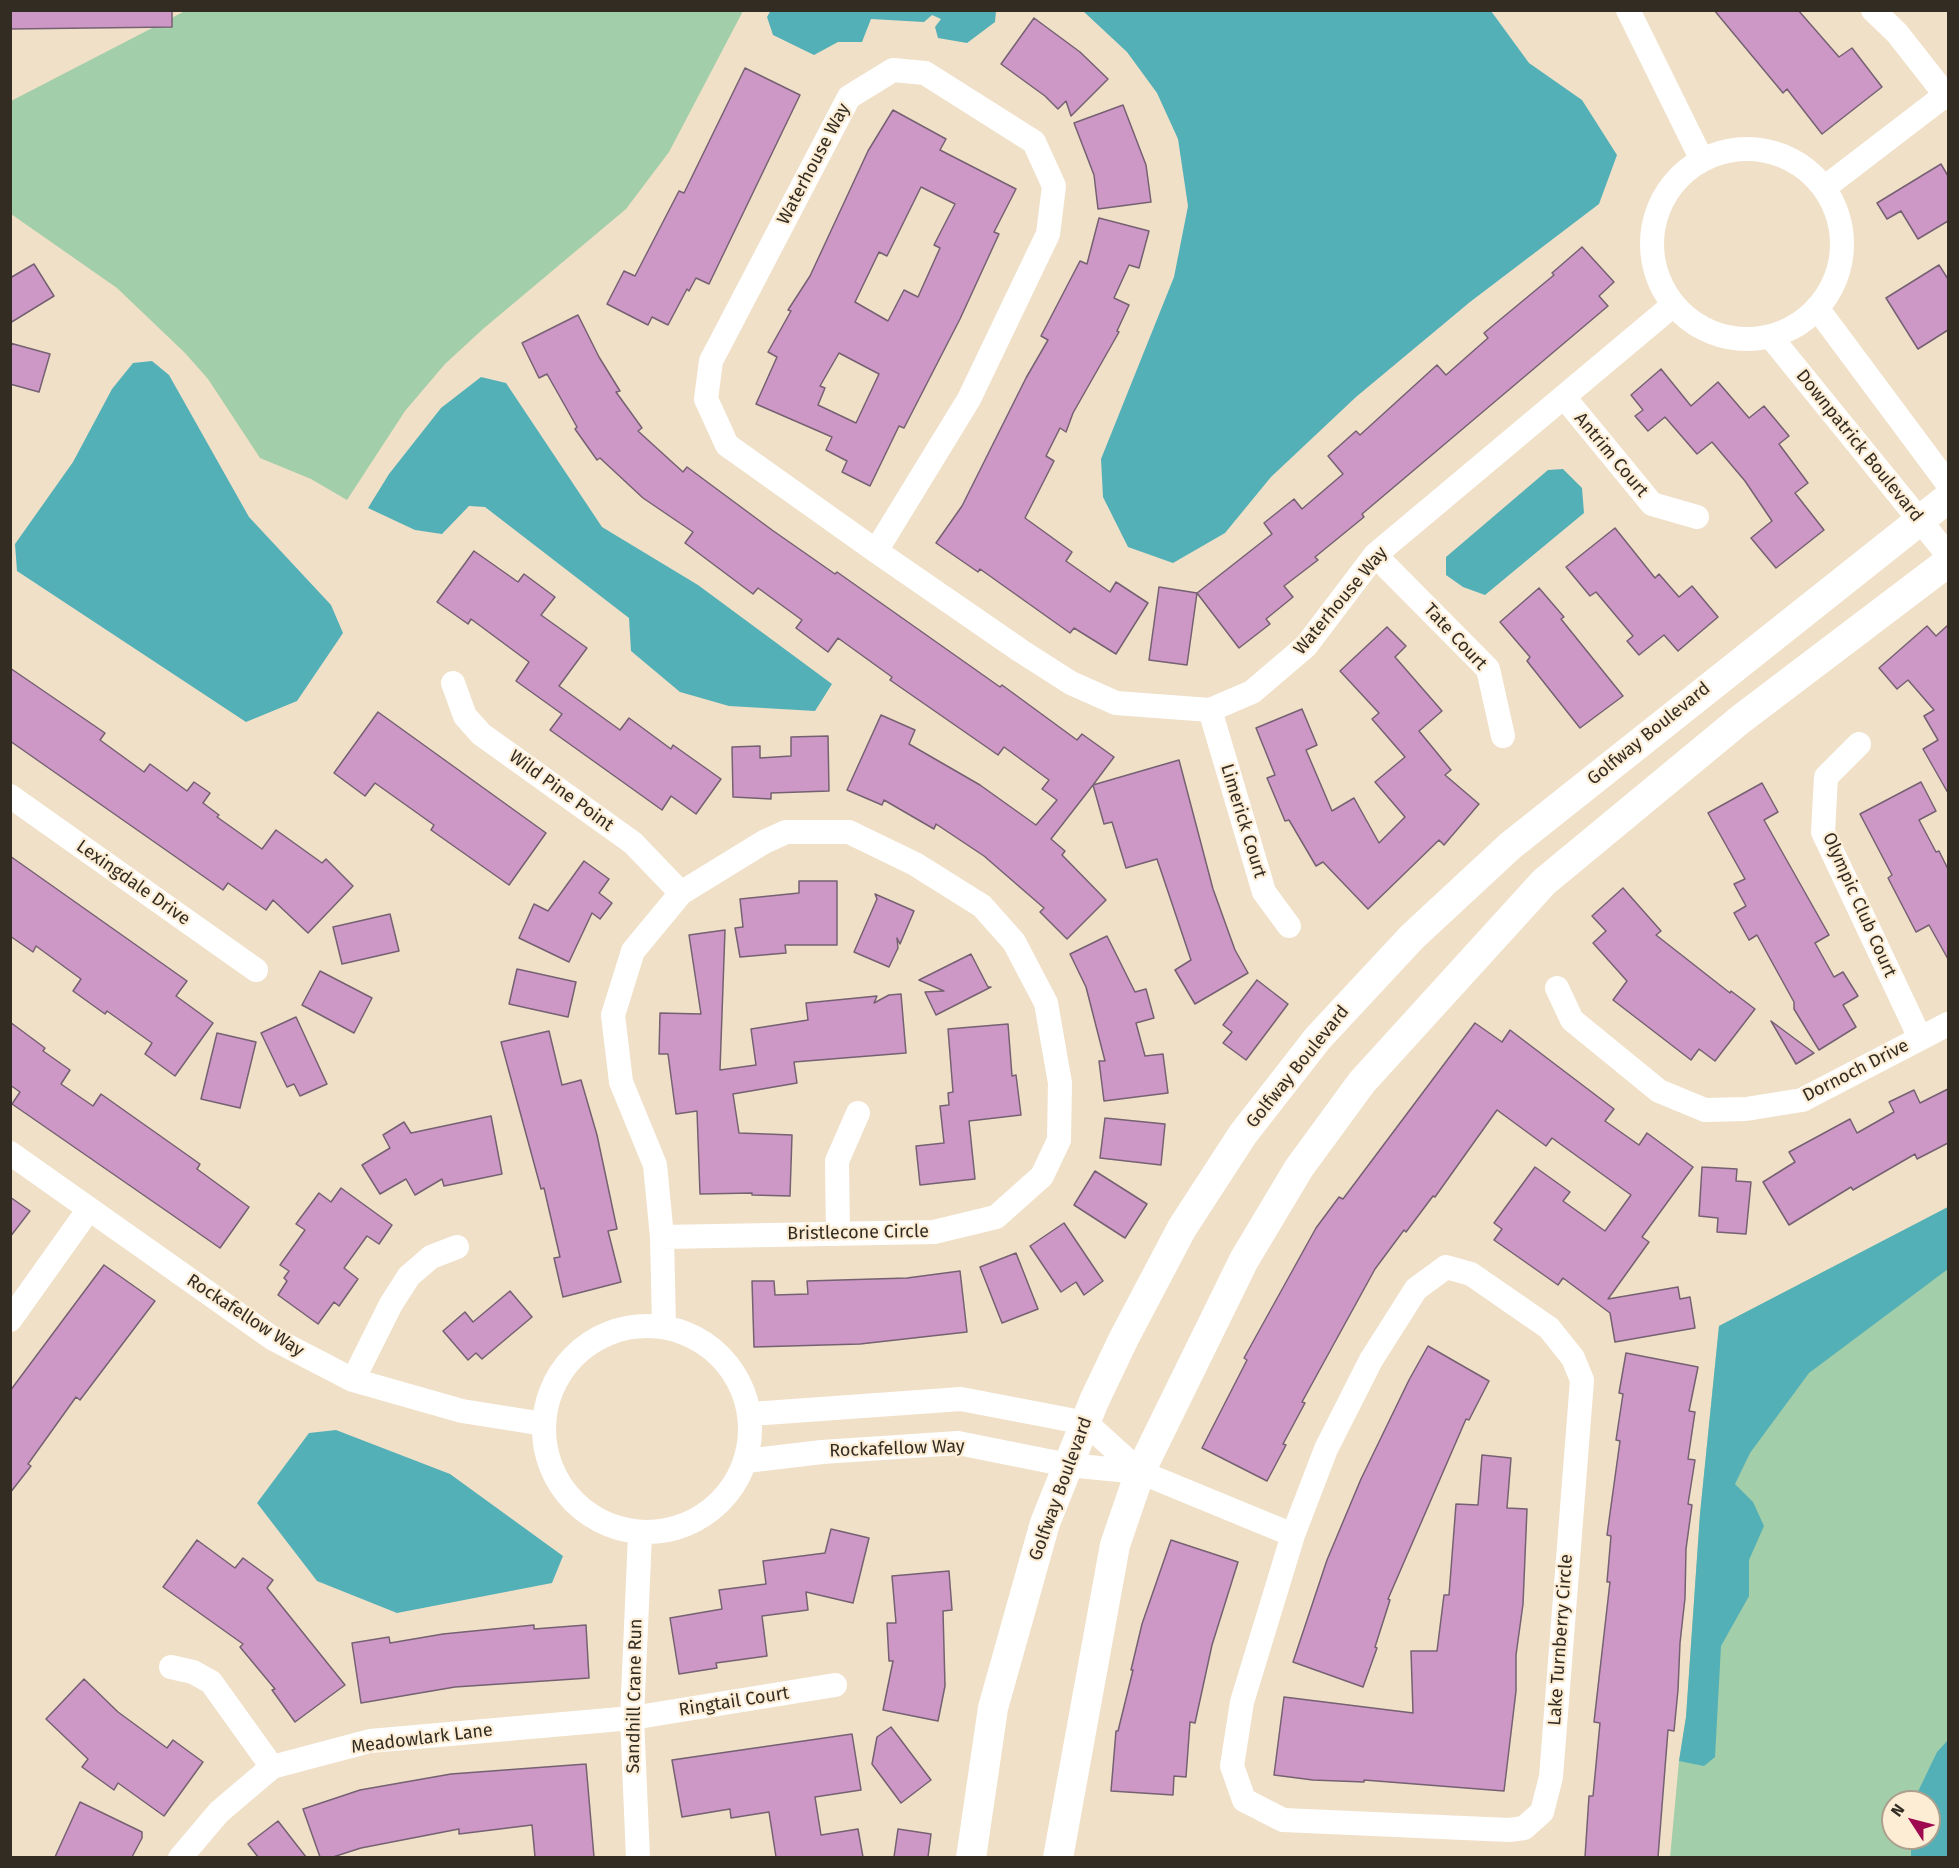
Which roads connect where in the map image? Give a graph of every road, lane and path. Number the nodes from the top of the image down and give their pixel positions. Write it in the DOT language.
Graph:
graph roads {
  1 [pos="1628,10"];
  2 [pos="1873,10"];
  3 [pos="1948,96"];
  4 [pos="1702,160"];
  5 [pos="1824,188"];
  6 [pos="1672,306"];
  7 [pos="1817,308"];
  8 [pos="1770,336"];
  9 [pos="1564,397"];
  10 [pos="1948,484"];
  11 [pos="1948,498"];
  12 [pos="1697,517"];
  13 [pos="1921,521"];
  14 [pos="876,551"];
  15 [pos="1376,555"];
  16 [pos="1948,555"];
  17 [pos="1948,562"];
  18 [pos="453,683"];
  19 [pos="1210,710"];
  20 [pos="1503,736"];
  21 [pos="1859,744"];
  22 [pos="10,796"];
  23 [pos="681,893"];
  24 [pos="1289,926"];
  25 [pos="256,970"];
  26 [pos="1557,988"];
  27 [pos="1948,1024"];
  28 [pos="1920,1038"];
  29 [pos="858,1113"];
  30 [pos="10,1153"];
  31 [pos="89,1209"];
  32 [pos="838,1234"];
  33 [pos="662,1236"];
  34 [pos="457,1247"];
  35 [pos="10,1320"];
  36 [pos="664,1326"];
  37 [pos="353,1380"];
  38 [pos="751,1414"];
  39 [pos="1086,1423"];
  40 [pos="544,1424"];
  41 [pos="746,1461"];
  42 [pos="1068,1465"];
  43 [pos="1140,1472"];
  44 [pos="640,1535"];
  45 [pos="1293,1535"];
  46 [pos="171,1667"];
  47 [pos="835,1685"];
  48 [pos="632,1718"];
  49 [pos="272,1767"];
  50 [pos="180,1857"];
  51 [pos="638,1857"];
  52 [pos="971,1857"];
  53 [pos="1058,1857"];
  1 -- 4 [label="street"];
  2 -- 3 [label="street"];
  3 -- 5 [label="street"];
  4 -- 5 [label="street"];
  4 -- 6 [label="street"];
  5 -- 7 [label="street"];
  6 -- 8 [label="street"];
  6 -- 9 [label="street, Waterhouse Way"];
  7 -- 8 [label="street"];
  7 -- 10 [label="street"];
  8 -- 13 [label="street, Downpatrick Boulevard"];
  9 -- 12 [label="street, Antrim Court"];
  9 -- 15 [label="street, Waterhouse Way"];
  11 -- 13 [label="street, Golfway Boulevard"];
  13 -- 16 [label="street, Downpatrick Boulevard"];
  13 -- 39 [label="street, Golfway Boulevard"];
  14 -- 14 [label="street, Waterhouse Way"];
  14 -- 19 [label="street, Waterhouse Way"];
  15 -- 19 [label="street, Waterhouse Way"];
  15 -- 20 [label="street, Tate Court"];
  17 -- 43 [label="street"];
  18 -- 23 [label="street, Wild Pine Point"];
  19 -- 24 [label="street, Limerick Court"];
  21 -- 28 [label="street, Olympic Club Court"];
  22 -- 25 [label="street, Lexingdale Drive"];
  23 -- 32 [label="street, Bristlecone Circle"];
  23 -- 33 [label="street, Bristlecone Circle"];
  26 -- 28 [label="street, Dornoch Drive"];
  27 -- 28 [label="street, Dornoch Drive"];
  29 -- 32 [label="street"];
  30 -- 31 [label="street, Rockafellow Way"];
  31 -- 35 [label="street"];
  31 -- 37 [label="street, Rockafellow Way"];
  32 -- 33 [label="street, Bristlecone Circle"];
  33 -- 36 [label="street, Bristlecone Circle"];
  34 -- 37 [label="street"];
  36 -- 38 [label="street"];
  36 -- 40 [label="street"];
  37 -- 40 [label="street, Rockafellow Way"];
  38 -- 39 [label="street"];
  38 -- 41 [label="street"];
  39 -- 42 [label="street, Golfway Boulevard"];
  39 -- 43 [label="street"];
  40 -- 44 [label="street"];
  41 -- 42 [label="street, Rockafellow Way"];
  41 -- 44 [label="street"];
  42 -- 43 [label="street, Rockafellow Way"];
  42 -- 52 [label="street, Golfway Boulevard"];
  43 -- 45 [label="street"];
  43 -- 53 [label="street"];
  44 -- 48 [label="street, Sandhill Crane Run"];
  45 -- 45 [label="street, Lake Turnberry Circle"];
  46 -- 49 [label="street"];
  47 -- 48 [label="street, Ringtail Court"];
  48 -- 49 [label="street, Meadowlark Lane"];
  48 -- 51 [label="street, Sandhill Crane Run"];
  49 -- 50 [label="street, Meadowlark Lane"];
}
